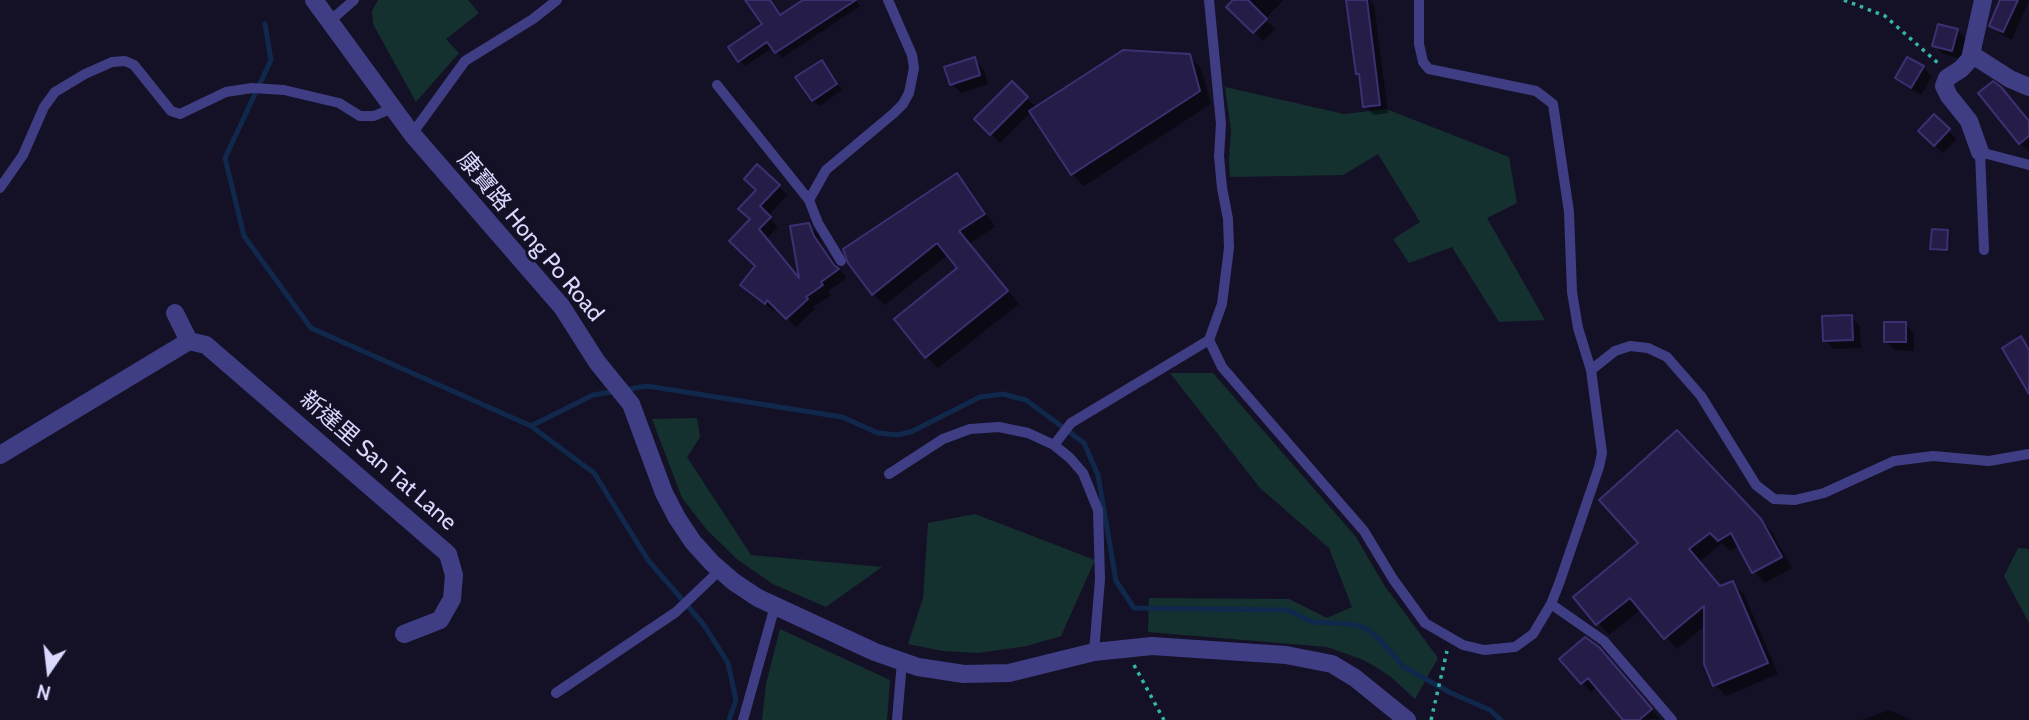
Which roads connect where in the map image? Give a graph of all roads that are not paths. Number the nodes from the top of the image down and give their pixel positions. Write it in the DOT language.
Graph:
graph roads {
  1 [pos="314,0"];
  2 [pos="354,0"];
  3 [pos="557,0"];
  4 [pos="888,0"];
  5 [pos="1209,0"];
  6 [pos="1419,0"];
  7 [pos="1983,0"];
  8 [pos="330,21"];
  9 [pos="1971,54"];
  10 [pos="717,85"];
  11 [pos="2029,87"];
  12 [pos="393,108"];
  13 [pos="412,134"];
  14 [pos="1980,152"];
  15 [pos="2029,165"];
  16 [pos="0,188"];
  17 [pos="809,200"];
  18 [pos="1984,250"];
  19 [pos="841,261"];
  20 [pos="175,313"];
  21 [pos="1209,340"];
  22 [pos="189,341"];
  23 [pos="1591,370"];
  24 [pos="1054,445"];
  25 [pos="2029,454"];
  26 [pos="0,455"];
  27 [pos="889,474"];
  28 [pos="720,570"];
  29 [pos="1551,604"];
  30 [pos="775,606"];
  31 [pos="404,634"];
  32 [pos="1094,652"];
  33 [pos="902,662"];
  34 [pos="556,693"];
  35 [pos="743,720"];
  36 [pos="897,720"];
  37 [pos="1407,720"];
  38 [pos="1672,720"];
  1 -- 8 [label="street, 康寶路 Hong Po Road"];
  2 -- 8 [label="lane"];
  3 -- 13 [label="lane"];
  4 -- 17 [label="lane"];
  5 -- 21 [label="lane"];
  6 -- 23 [label="lane"];
  7 -- 9 [label="street"];
  8 -- 12 [label="street, 康寶路 Hong Po Road"];
  9 -- 11 [label="street"];
  9 -- 14 [label="street"];
  10 -- 17 [label="lane"];
  12 -- 13 [label="street, 康寶路 Hong Po Road"];
  12 -- 16 [label="lane"];
  13 -- 28 [label="street, 康寶路 Hong Po Road"];
  14 -- 15 [label="lane"];
  14 -- 18 [label="lane"];
  17 -- 19 [label="lane"];
  20 -- 22 [label="street"];
  21 -- 24 [label="lane"];
  21 -- 29 [label="lane"];
  22 -- 26 [label="street"];
  22 -- 31 [label="street, 新達里 San Tat Lane"];
  23 -- 25 [label="lane"];
  23 -- 29 [label="lane"];
  24 -- 27 [label="lane"];
  24 -- 32 [label="lane"];
  28 -- 30 [label="street, 康寶路 Hong Po Road"];
  28 -- 34 [label="lane"];
  29 -- 38 [label="lane"];
  30 -- 33 [label="street, 康寶路 Hong Po Road"];
  30 -- 35 [label="lane"];
  32 -- 33 [label="street, 康寶路 Hong Po Road"];
  32 -- 37 [label="street, 康寶路 Hong Po Road"];
  33 -- 36 [label="lane"];
}
